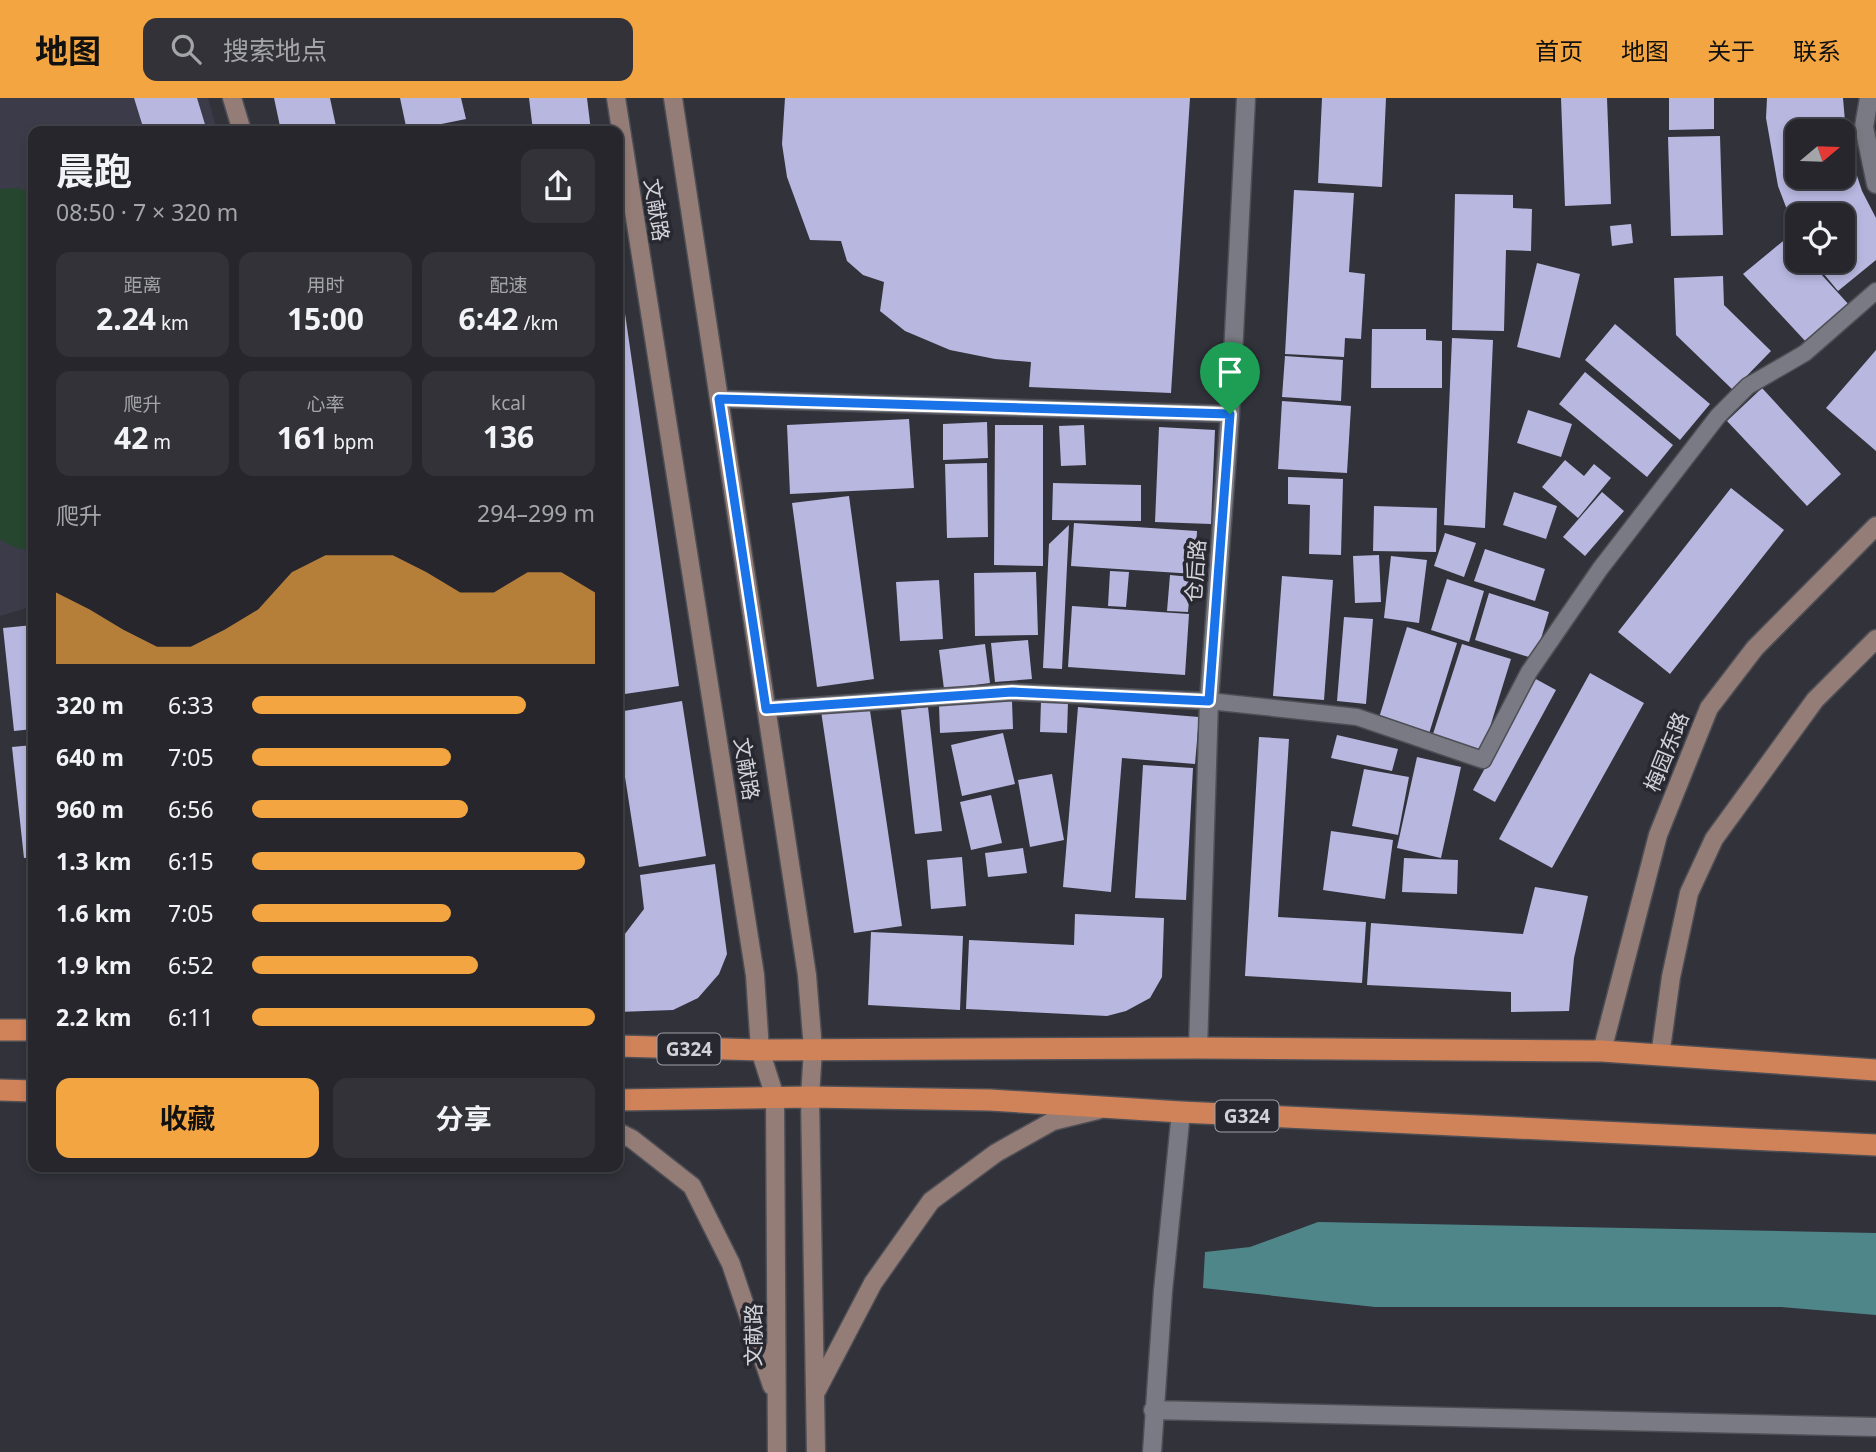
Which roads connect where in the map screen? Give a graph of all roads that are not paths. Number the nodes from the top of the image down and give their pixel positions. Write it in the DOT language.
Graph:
graph roads {
  1 [pos="232,98"];
  2 [pos="616,98"];
  3 [pos="673,98"];
  4 [pos="1245,98"];
  5 [pos="1869,98"];
  6 [pos="240,126"];
  7 [pos="620,126"];
  8 [pos="623,142"];
  9 [pos="1876,184"];
  10 [pos="1876,291"];
  11 [pos="719,399"];
  12 [pos="1230,414"];
  13 [pos="1876,526"];
  14 [pos="1876,639"];
  15 [pos="1209,701"];
  16 [pos="766,709"];
  17 [pos="0,1030"];
  18 [pos="28,1030"];
  19 [pos="623,1046"];
  20 [pos="1198,1048"];
  21 [pos="813,1049"];
  22 [pos="760,1050"];
  23 [pos="1602,1051"];
  24 [pos="1660,1056"];
  25 [pos="1876,1070"];
  26 [pos="0,1090"];
  27 [pos="28,1091"];
  28 [pos="775,1097"];
  29 [pos="810,1097"];
  30 [pos="623,1100"];
  31 [pos="1109,1108"];
  32 [pos="1181,1112"];
  33 [pos="623,1134"];
  34 [pos="1876,1145"];
  35 [pos="815,1393"];
  36 [pos="777,1399"];
  37 [pos="1153,1410"];
  38 [pos="1876,1427"];
  39 [pos="777,1452"];
  40 [pos="816,1452"];
  41 [pos="1152,1452"];
  1 -- 6 [label="main road"];
  2 -- 7 [label="main road, 文献路"];
  3 -- 11 [label="main road, 文献路"];
  4 -- 12 [label="street, 仓后路"];
  5 -- 9 [label="street"];
  8 -- 22 [label="main road, 文献路"];
  10 -- 15 [label="lane"];
  11 -- 12 [label="lane"];
  11 -- 16 [label="main road, 文献路"];
  12 -- 15 [label="street, 仓后路"];
  13 -- 23 [label="main road, 梅园东路"];
  14 -- 24 [label="main road"];
  15 -- 16 [label="lane"];
  15 -- 20 [label="street, 仓后路"];
  16 -- 21 [label="main road, 文献路"];
  17 -- 18 [label="highway"];
  19 -- 22 [label="highway, G324"];
  20 -- 21 [label="highway, G324"];
  20 -- 23 [label="highway, G324"];
  21 -- 22 [label="highway, G324"];
  21 -- 29 [label="main road, 文献路"];
  22 -- 28 [label="main road, 文献路"];
  23 -- 24 [label="highway, G324"];
  24 -- 25 [label="highway, G324"];
  26 -- 27 [label="highway"];
  28 -- 29 [label="highway, G324"];
  28 -- 30 [label="highway, G324"];
  28 -- 36 [label="main road, 文献路"];
  29 -- 31 [label="highway, G324"];
  29 -- 35 [label="main road, 文献路"];
  31 -- 32 [label="highway, G324"];
  31 -- 35 [label="main road"];
  32 -- 34 [label="highway, G324"];
  32 -- 37 [label="street"];
  33 -- 36 [label="main road"];
  35 -- 40 [label="main road, 文献路"];
  36 -- 39 [label="main road, 文献路"];
  37 -- 38 [label="street"];
  37 -- 41 [label="street"];
}
